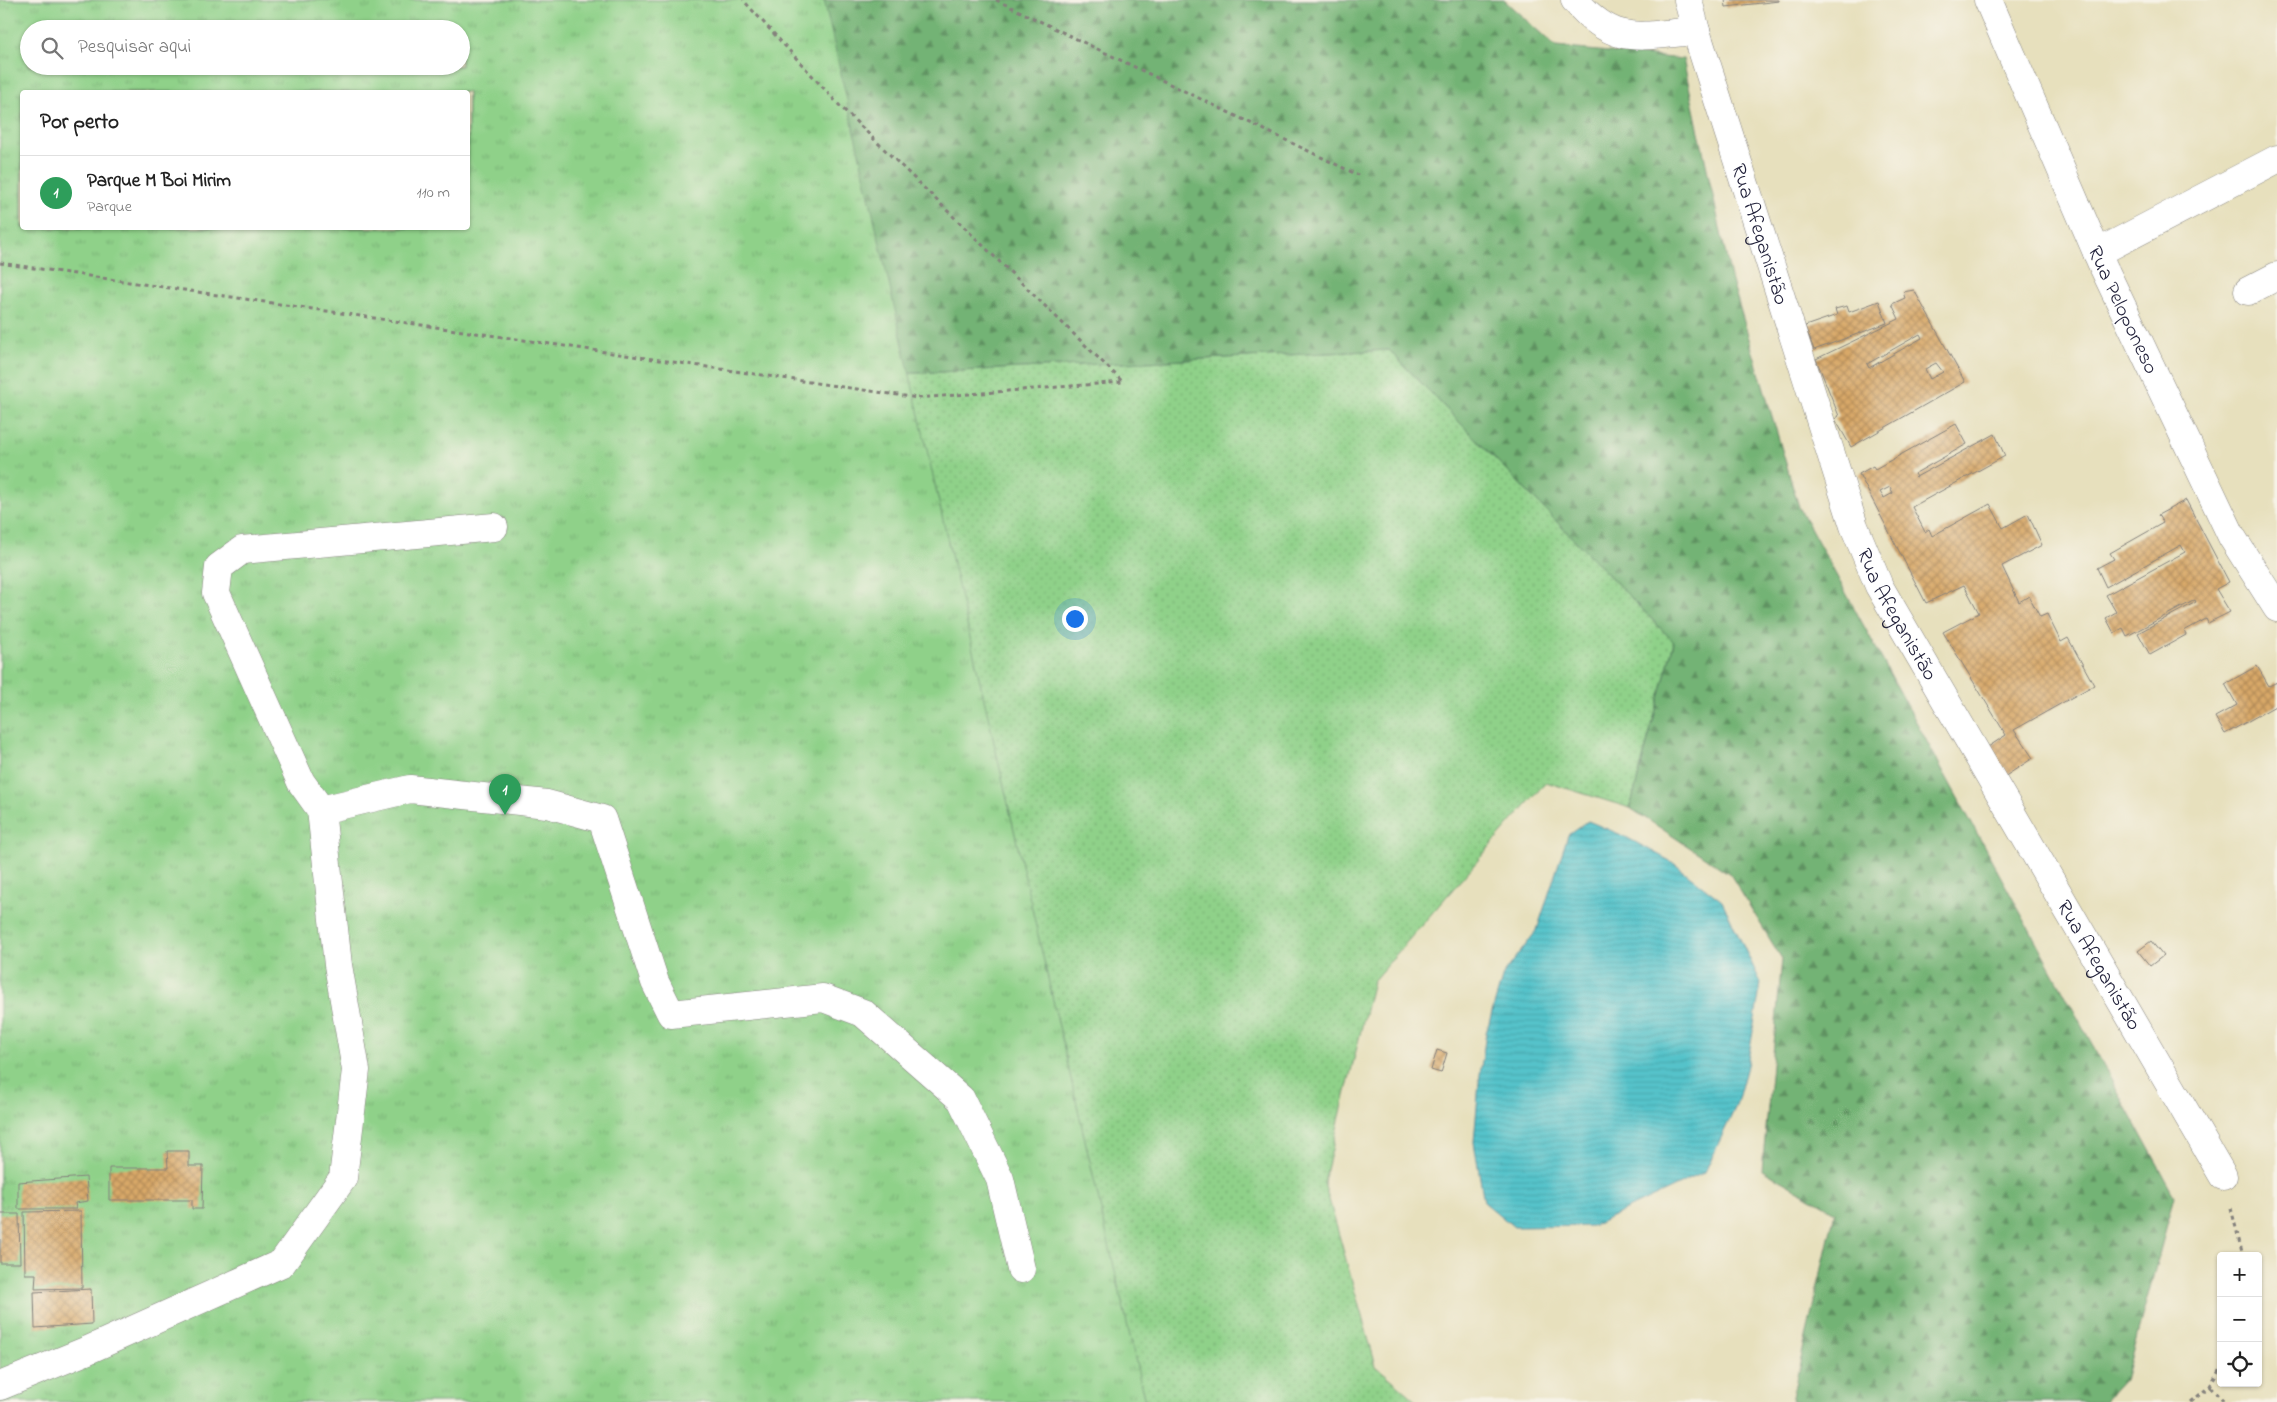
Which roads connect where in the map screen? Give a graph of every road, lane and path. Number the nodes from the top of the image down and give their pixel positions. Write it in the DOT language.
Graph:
graph roads {
  1 [pos="743,0"];
  2 [pos="996,0"];
  3 [pos="1575,0"];
  4 [pos="1688,0"];
  5 [pos="1988,0"];
  6 [pos="1696,31"];
  7 [pos="2277,159"];
  8 [pos="1358,175"];
  9 [pos="2097,253"];
  10 [pos="0,263"];
  11 [pos="2277,276"];
  12 [pos="2248,291"];
  13 [pos="494,528"];
  14 [pos="2277,608"];
  15 [pos="321,810"];
  16 [pos="2223,1176"];
  17 [pos="2241,1252"];
  18 [pos="1021,1269"];
  19 [pos="2217,1373"];
  20 [pos="0,1386"];
  21 [pos="2210,1386"];
  22 [pos="2191,1402"];
  23 [pos="2225,1402"];
  1 -- 10 [label="path"];
  2 -- 8 [label="path"];
  3 -- 6 [label="street"];
  4 -- 6 [label="street, Rua Afeganistão"];
  5 -- 9 [label="street, Rua Peloponeso"];
  6 -- 16 [label="street, Rua Afeganistão"];
  7 -- 9 [label="street"];
  9 -- 14 [label="street, Rua Peloponeso"];
  11 -- 12 [label="street"];
  13 -- 15 [label="street"];
  15 -- 18 [label="street"];
  15 -- 20 [label="street"];
  16 -- 17 [label="path"];
  19 -- 21 [label="path"];
  21 -- 22 [label="path"];
  21 -- 23 [label="path"];
}
